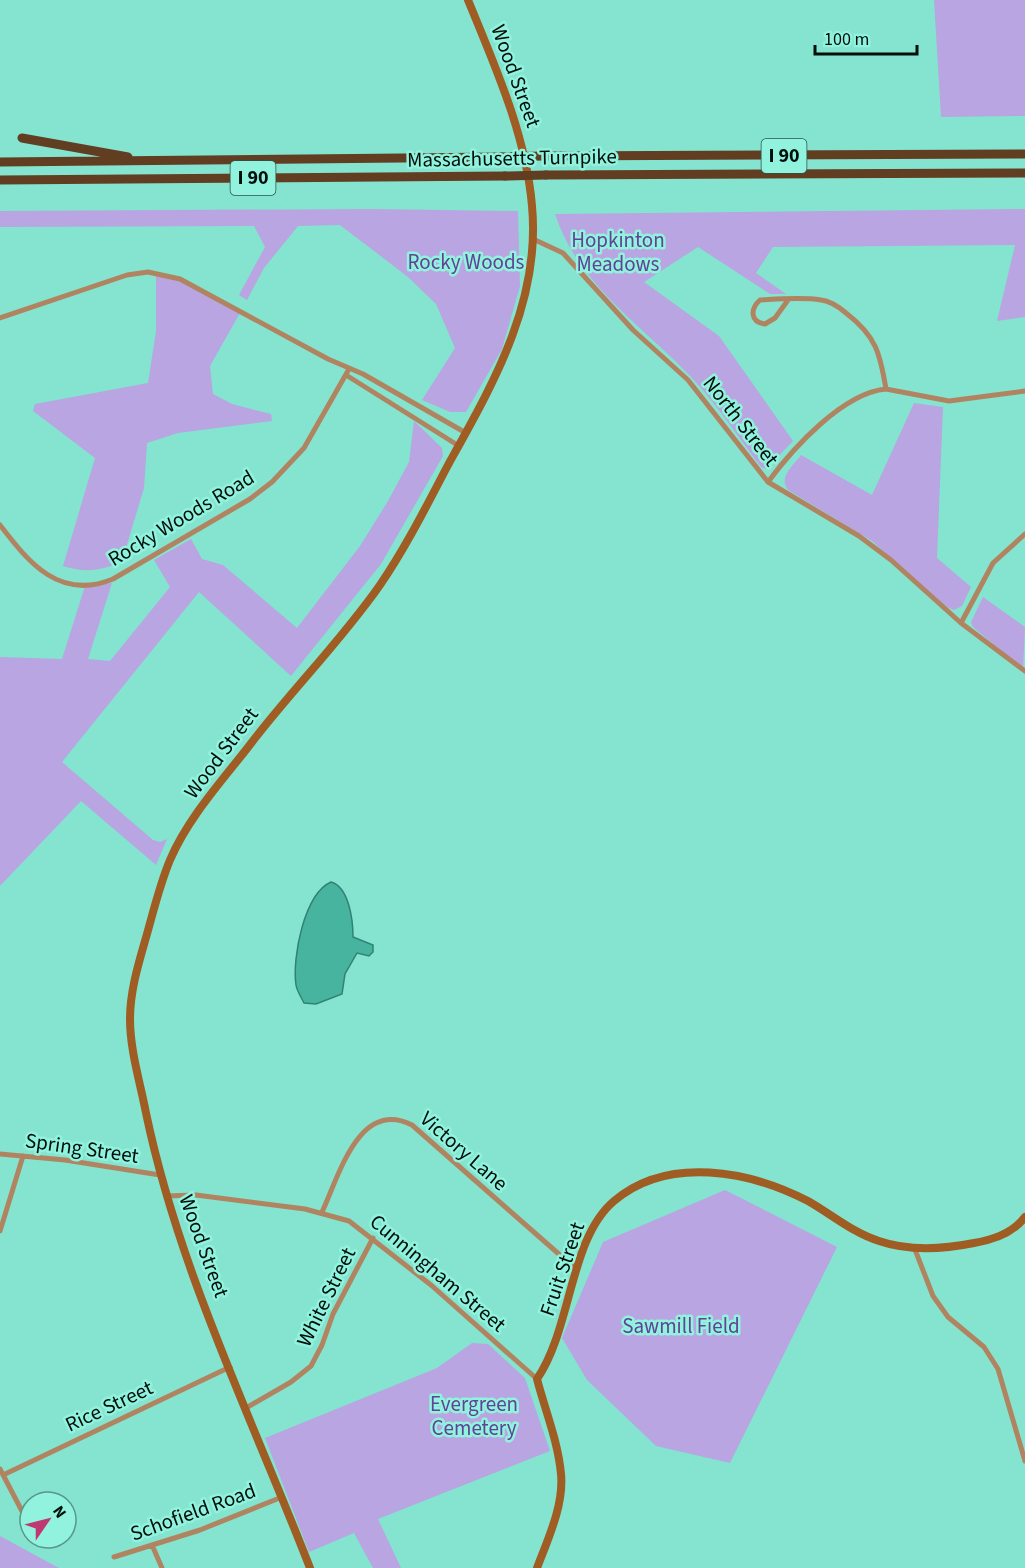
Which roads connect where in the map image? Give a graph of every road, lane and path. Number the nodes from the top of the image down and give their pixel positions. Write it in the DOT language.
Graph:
graph roads {
  1 [pos="468,0"];
  2 [pos="22,138"];
  3 [pos="1025,154"];
  4 [pos="148,161"];
  5 [pos="0,162"];
  6 [pos="1025,172"];
  7 [pos="0,180"];
  8 [pos="533,239"];
  9 [pos="788,300"];
  10 [pos="0,318"];
  11 [pos="348,372"];
  12 [pos="886,389"];
  13 [pos="1025,391"];
  14 [pos="466,434"];
  15 [pos="459,446"];
  16 [pos="768,482"];
  17 [pos="0,525"];
  18 [pos="1025,534"];
  19 [pos="961,623"];
  20 [pos="1025,670"];
  21 [pos="0,1154"];
  22 [pos="23,1156"];
  23 [pos="160,1175"];
  24 [pos="166,1196"];
  25 [pos="322,1212"];
  26 [pos="1025,1217"];
  27 [pos="0,1231"];
  28 [pos="374,1238"];
  29 [pos="914,1247"];
  30 [pos="578,1271"];
  31 [pos="230,1367"];
  32 [pos="537,1378"];
  33 [pos="246,1407"];
  34 [pos="1025,1461"];
  35 [pos="0,1469"];
  36 [pos="3,1475"];
  37 [pos="282,1497"];
  38 [pos="18,1504"];
  39 [pos="152,1545"];
  40 [pos="114,1557"];
  41 [pos="162,1568"];
  42 [pos="310,1568"];
  43 [pos="537,1568"];
  1 -- 8 [label="main road, Wood Street"];
  2 -- 4 [label="highway"];
  3 -- 4 [label="highway, Massachusetts Turnpike / I 90, bridge"];
  4 -- 5 [label="highway, Massachusetts Turnpike / I 90"];
  6 -- 7 [label="highway, Massachusetts Turnpike / I 90, bridge"];
  8 -- 14 [label="main road, Wood Street"];
  8 -- 16 [label="street, North Street"];
  9 -- 9 [label="street"];
  9 -- 12 [label="street"];
  10 -- 11 [label="street"];
  11 -- 14 [label="street"];
  11 -- 15 [label="street"];
  11 -- 17 [label="street, Rocky Woods Road"];
  12 -- 13 [label="street"];
  12 -- 16 [label="street"];
  14 -- 15 [label="main road, Wood Street"];
  15 -- 23 [label="main road, Wood Street"];
  16 -- 19 [label="street, North Street"];
  18 -- 19 [label="street"];
  19 -- 20 [label="street, North Street"];
  21 -- 22 [label="street, Spring Street"];
  22 -- 23 [label="street, Spring Street"];
  22 -- 27 [label="street"];
  23 -- 24 [label="main road, Wood Street"];
  24 -- 25 [label="street, Cunningham Street"];
  24 -- 31 [label="main road, Wood Street"];
  25 -- 28 [label="street, Cunningham Street"];
  25 -- 30 [label="street, Victory Lane"];
  26 -- 29 [label="main road, Fruit Street"];
  28 -- 32 [label="street, Cunningham Street"];
  28 -- 33 [label="street, White Street"];
  29 -- 30 [label="main road, Fruit Street"];
  29 -- 34 [label="street"];
  30 -- 32 [label="main road, Fruit Street"];
  31 -- 33 [label="main road, Wood Street"];
  31 -- 36 [label="street, Rice Street"];
  32 -- 43 [label="main road"];
  33 -- 37 [label="main road, Wood Street"];
  35 -- 36 [label="street"];
  36 -- 38 [label="street"];
  37 -- 39 [label="street, Schofield Road"];
  37 -- 42 [label="main road, Wood Street"];
  39 -- 40 [label="street, Schofield Road"];
  39 -- 41 [label="street"];
}
